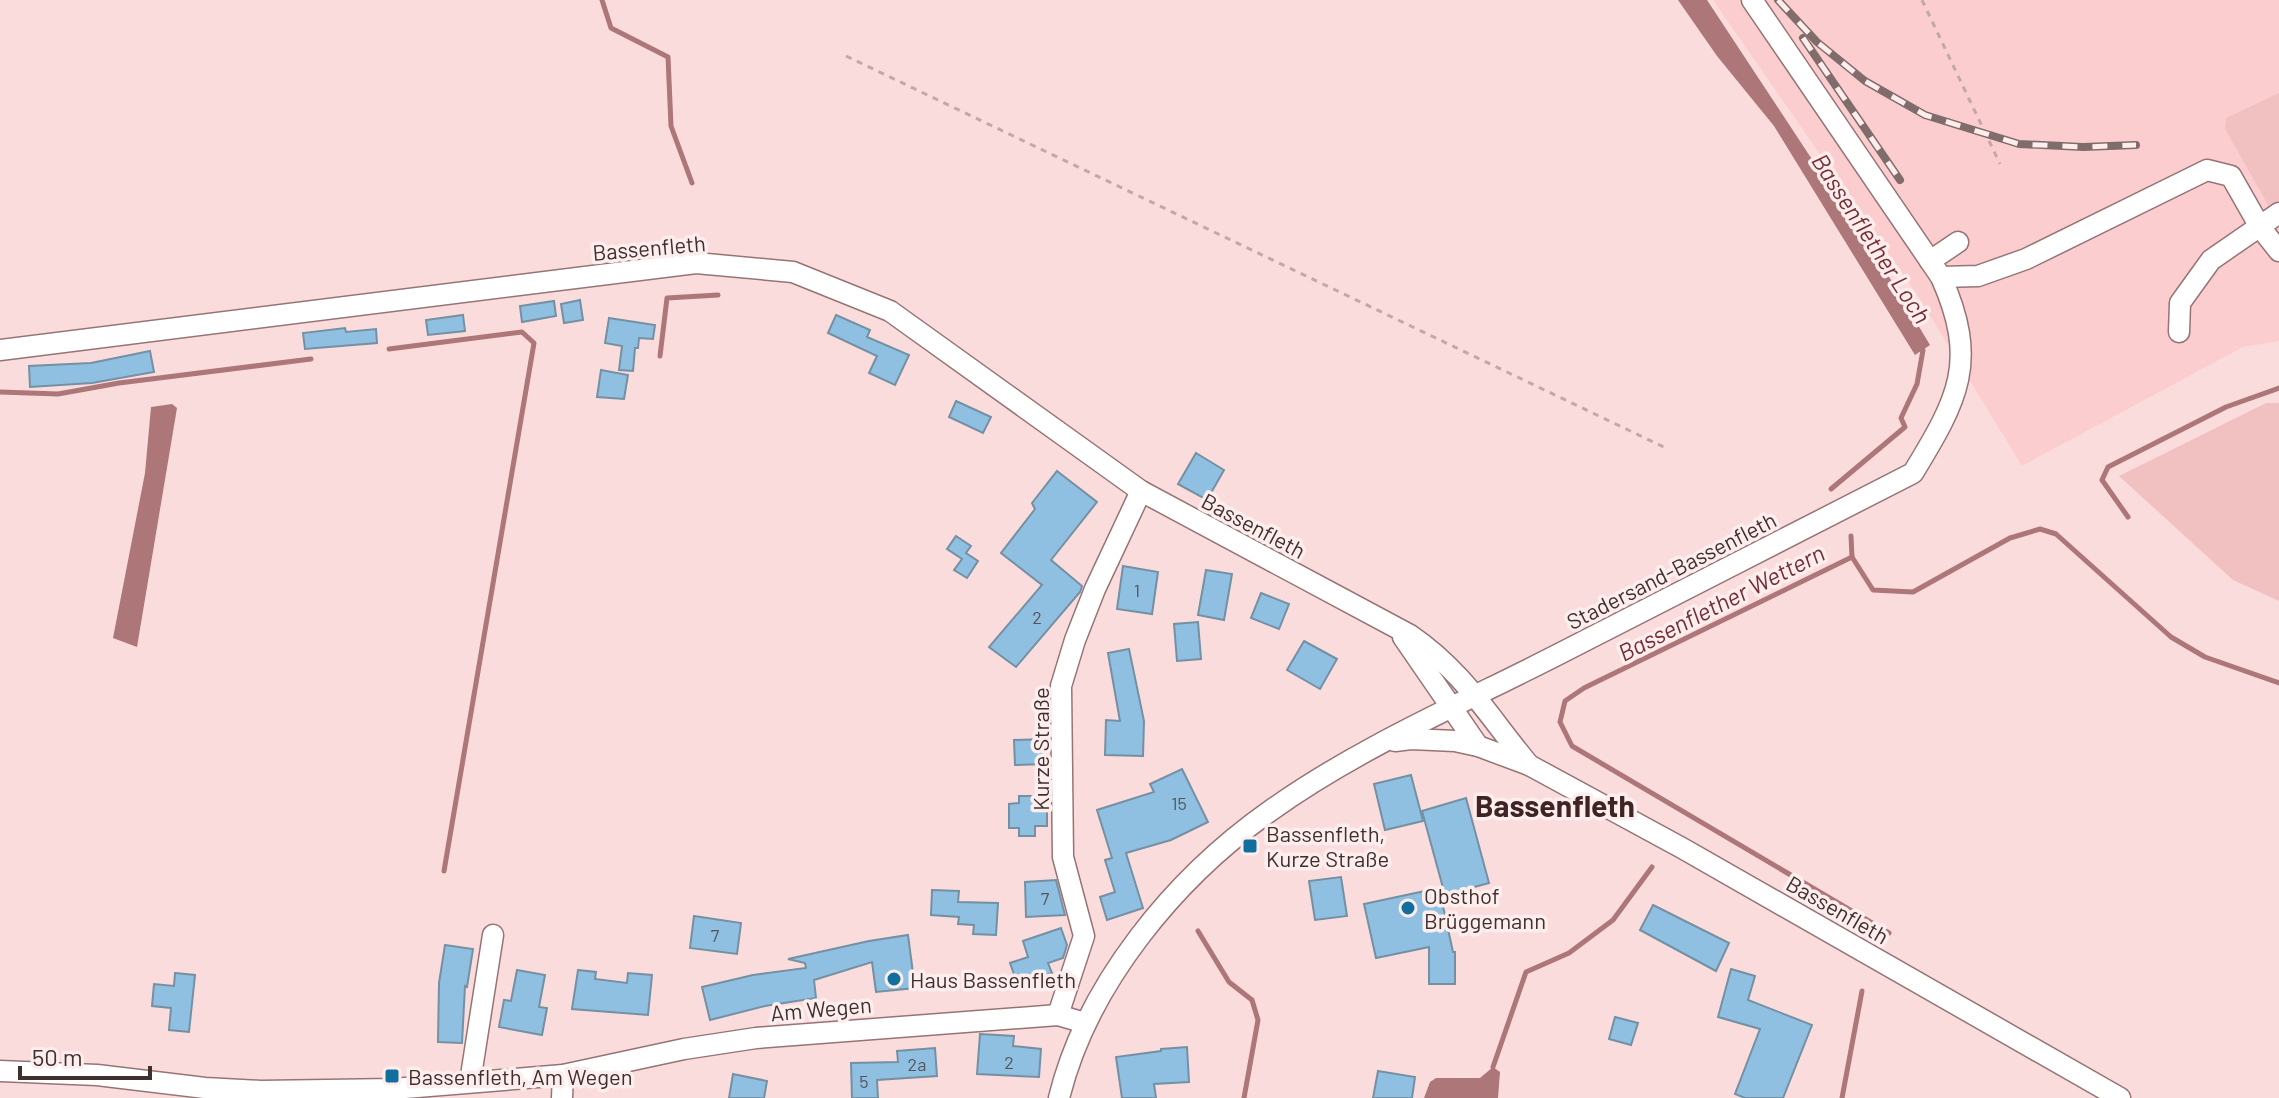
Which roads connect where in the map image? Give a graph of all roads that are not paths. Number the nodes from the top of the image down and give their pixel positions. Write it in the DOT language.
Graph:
graph roads {
  1 [pos="1752,0"];
  2 [pos="2279,213"];
  3 [pos="2260,227"];
  4 [pos="1958,242"];
  5 [pos="2279,251"];
  6 [pos="1936,269"];
  7 [pos="2179,332"];
  8 [pos="0,350"];
  9 [pos="1141,491"];
  10 [pos="1398,630"];
  11 [pos="1476,696"];
  12 [pos="1451,708"];
  13 [pos="1387,742"];
  14 [pos="1478,746"];
  15 [pos="1529,765"];
  16 [pos="493,935"];
  17 [pos="1058,1015"];
  18 [pos="1085,1023"];
  19 [pos="0,1071"];
  20 [pos="563,1075"];
  21 [pos="470,1082"];
  22 [pos="386,1094"];
  23 [pos="562,1098"];
  24 [pos="1059,1098"];
  25 [pos="2120,1098"];
  1 -- 6 [label="street"];
  2 -- 3 [label="street"];
  3 -- 5 [label="street"];
  3 -- 6 [label="street"];
  3 -- 7 [label="street"];
  4 -- 6 [label="street"];
  6 -- 11 [label="street, Stadersand-Bassenfleth"];
  8 -- 9 [label="street, Bassenfleth"];
  9 -- 10 [label="street, Bassenfleth"];
  9 -- 17 [label="street, Kurze Straße"];
  10 -- 11 [label="street, Bassenfleth"];
  10 -- 12 [label="street, Bassenfleth"];
  11 -- 12 [label="street, Stadersand-Bassenfleth"];
  11 -- 15 [label="street, Bassenfleth"];
  12 -- 13 [label="street, Stadersand-Bassenfleth"];
  12 -- 14 [label="street, Bassenfleth"];
  13 -- 14 [label="street, Bassenfleth"];
  13 -- 18 [label="street, Stadersand-Bassenfleth"];
  14 -- 15 [label="street, Bassenfleth"];
  15 -- 25 [label="street, Bassenfleth"];
  16 -- 21 [label="street"];
  17 -- 18 [label="street, Am Wegen"];
  17 -- 20 [label="street, Am Wegen"];
  18 -- 24 [label="street, Stadersand-Bassenfleth"];
  19 -- 22 [label="street, Am Wegen"];
  20 -- 21 [label="street, Am Wegen"];
  20 -- 23 [label="street"];
  21 -- 22 [label="street, Am Wegen"];
}
